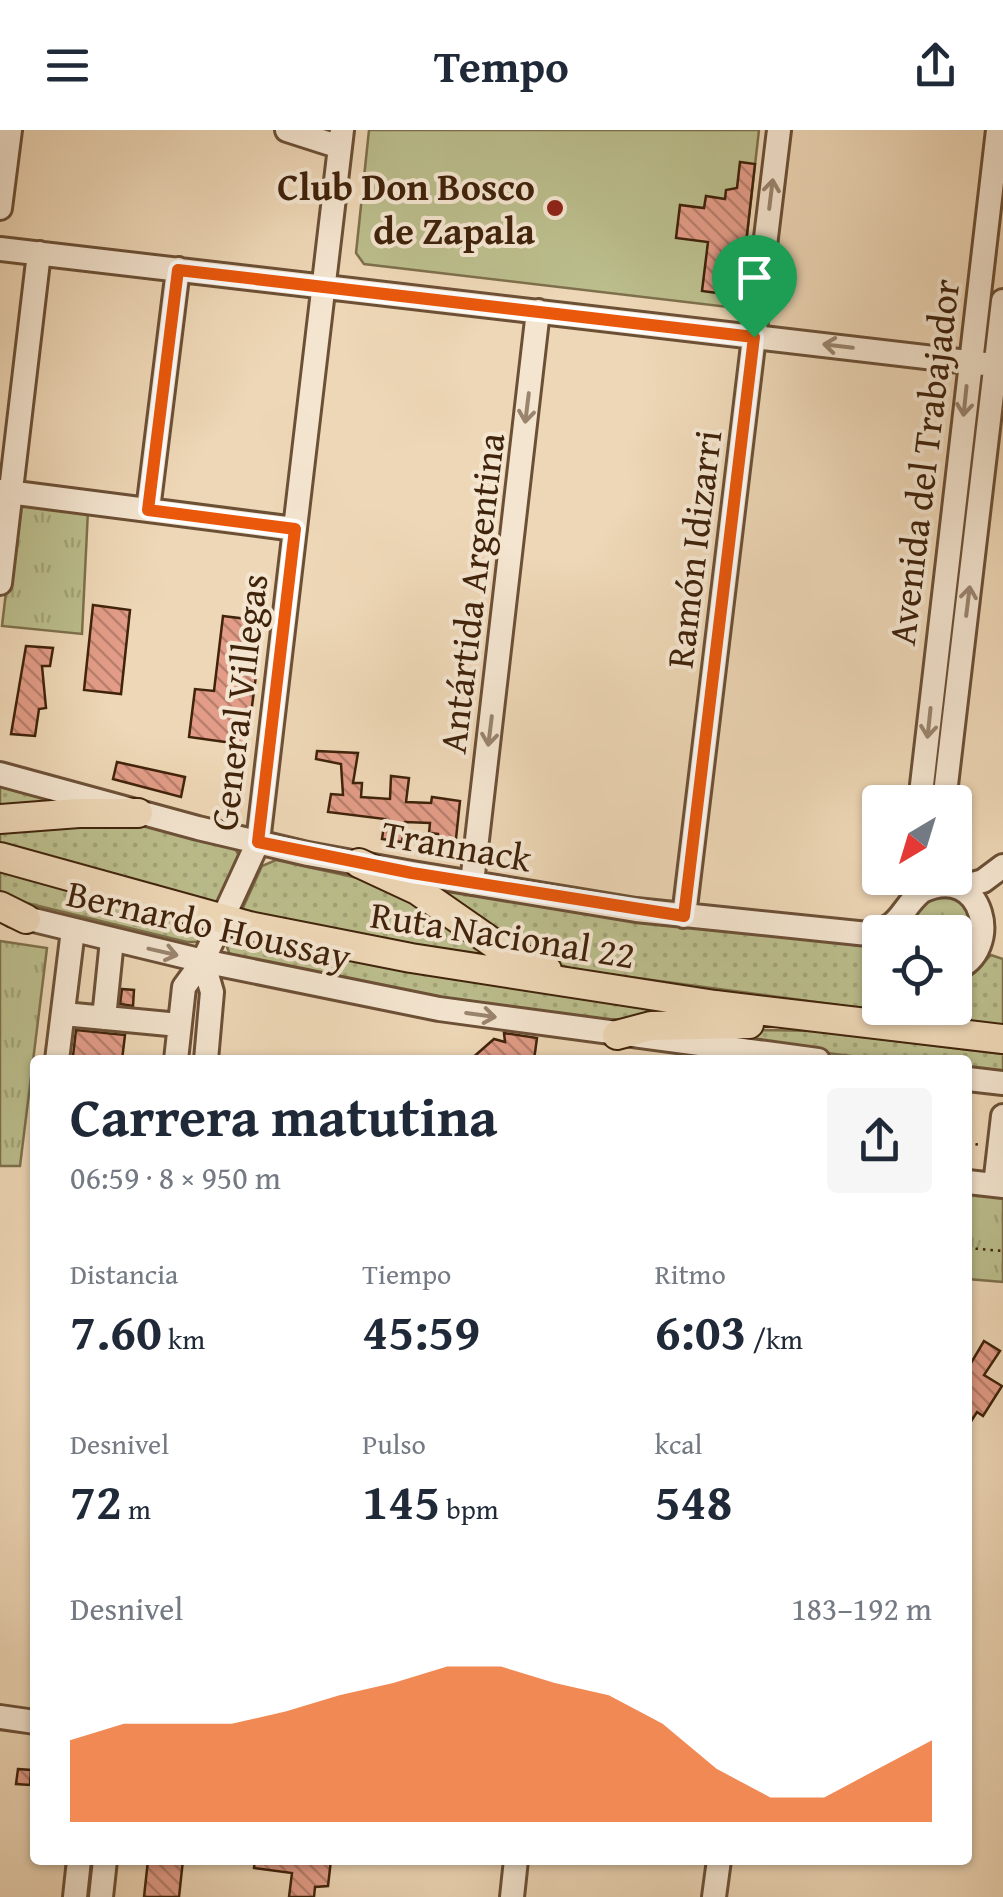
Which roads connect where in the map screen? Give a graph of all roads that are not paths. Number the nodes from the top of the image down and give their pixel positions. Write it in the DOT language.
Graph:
graph roads {
  1 [pos="10,130"];
  2 [pos="286,130"];
  3 [pos="779,130"];
  4 [pos="998,130"];
  5 [pos="341,139"];
  6 [pos="0,208"];
  7 [pos="0,249"];
  8 [pos="39,254"];
  9 [pos="178,270"];
  10 [pos="324,286"];
  11 [pos="1003,301"];
  12 [pos="538,312"];
  13 [pos="754,337"];
  14 [pos="970,362"];
  15 [pos="999,365"];
  16 [pos="5,491"];
  17 [pos="148,510"];
  18 [pos="295,529"];
  19 [pos="0,583"];
  20 [pos="0,774"];
  21 [pos="922,785"];
  22 [pos="946,785"];
  23 [pos="138,813"];
  24 [pos="0,819"];
  25 [pos="258,842"];
  26 [pos="0,857"];
  27 [pos="359,863"];
  28 [pos="1003,866"];
  29 [pos="972,882"];
  30 [pos="472,883"];
  31 [pos="972,894"];
  32 [pos="8,912"];
  33 [pos="684,916"];
  34 [pos="224,919"];
  35 [pos="994,928"];
  36 [pos="74,930"];
  37 [pos="862,933"];
  38 [pos="112,940"];
  39 [pos="972,960"];
  40 [pos="203,961"];
  41 [pos="640,994"];
  42 [pos="64,1014"];
  43 [pos="798,1014"];
  44 [pos="104,1018"];
  45 [pos="179,1025"];
  46 [pos="1003,1039"];
  47 [pos="621,1054"];
  48 [pos="58,1055"];
  49 [pos="176,1055"];
  50 [pos="206,1055"];
  51 [pos="654,1055"];
  52 [pos="972,1079"];
  53 [pos="1003,1083"];
  54 [pos="1003,1116"];
  55 [pos="972,1183"];
  56 [pos="999,1186"];
  57 [pos="0,1717"];
  58 [pos="30,1721"];
  59 [pos="79,1865"];
  60 [pos="104,1865"];
  61 [pos="515,1865"];
  62 [pos="718,1865"];
  63 [pos="75,1897"];
  64 [pos="100,1897"];
  65 [pos="512,1897"];
  66 [pos="714,1897"];
  1 -- 6 [label="street"];
  2 -- 5 [label="street"];
  13 -- 3 [label="street, Ramón Idizarri, one-way"];
  4 -- 14 [label="street, Avenida del Trabajador"];
  5 -- 10 [label="street, General Villegas"];
  7 -- 8 [label="street"];
  8 -- 9 [label="street"];
  8 -- 16 [label="street"];
  9 -- 10 [label="street"];
  9 -- 17 [label="street"];
  10 -- 12 [label="street"];
  10 -- 18 [label="street, General Villegas"];
  11 -- 15 [label="street, Avenida del Trabajador"];
  12 -- 13 [label="street"];
  12 -- 30 [label="street, Antártida Argentina, one-way"];
  14 -- 13 [label="street, one-way"];
  13 -- 33 [label="street, Ramón Idizarri"];
  14 -- 15 [label="street"];
  14 -- 21 [label="street, Avenida del Trabajador, one-way"];
  22 -- 15 [label="street, Avenida del Trabajador, one-way"];
  16 -- 17 [label="street"];
  16 -- 19 [label="street"];
  17 -- 18 [label="street"];
  18 -- 25 [label="street, General Villegas"];
  20 -- 23 [label="street, Trannack"];
  23 -- 24 [label="main road"];
  23 -- 25 [label="street, Trannack"];
  25 -- 27 [label="street, Trannack"];
  25 -- 34 [label="street, General Villegas"];
  26 -- 34 [label="main road, Ruta Nacional 22"];
  27 -- 30 [label="street, Trannack"];
  27 -- 41 [label="main road"];
  28 -- 29 [label="street, Trannack"];
  30 -- 33 [label="street, Trannack"];
  31 -- 35 [label="street"];
  32 -- 36 [label="street, Bernardo Houssay"];
  33 -- 37 [label="street, Trannack"];
  34 -- 40 [label="street, General Villegas"];
  34 -- 41 [label="main road, Ruta Nacional 22"];
  35 -- 39 [label="street"];
  36 -- 38 [label="street, Bernardo Houssay"];
  36 -- 42 [label="street"];
  38 -- 40 [label="street, Bernardo Houssay, one-way"];
  38 -- 44 [label="street"];
  40 -- 45 [label="street, General Villegas"];
  40 -- 47 [label="street, Bernardo Houssay, one-way"];
  40 -- 50 [label="street"];
  41 -- 43 [label="main road, Ruta Nacional 22"];
  42 -- 44 [label="street"];
  42 -- 48 [label="street"];
  43 -- 46 [label="main road, Ruta Nacional 22"];
  43 -- 47 [label="main road"];
  44 -- 45 [label="street"];
  45 -- 49 [label="street, General Villegas"];
  47 -- 51 [label="street, Bernardo Houssay"];
  52 -- 53 [label="street"];
  54 -- 56 [label="street"];
  55 -- 56 [label="street"];
  57 -- 58 [label="street"];
  59 -- 63 [label="street"];
  60 -- 64 [label="street"];
  61 -- 65 [label="street"];
  62 -- 66 [label="street"];
}
